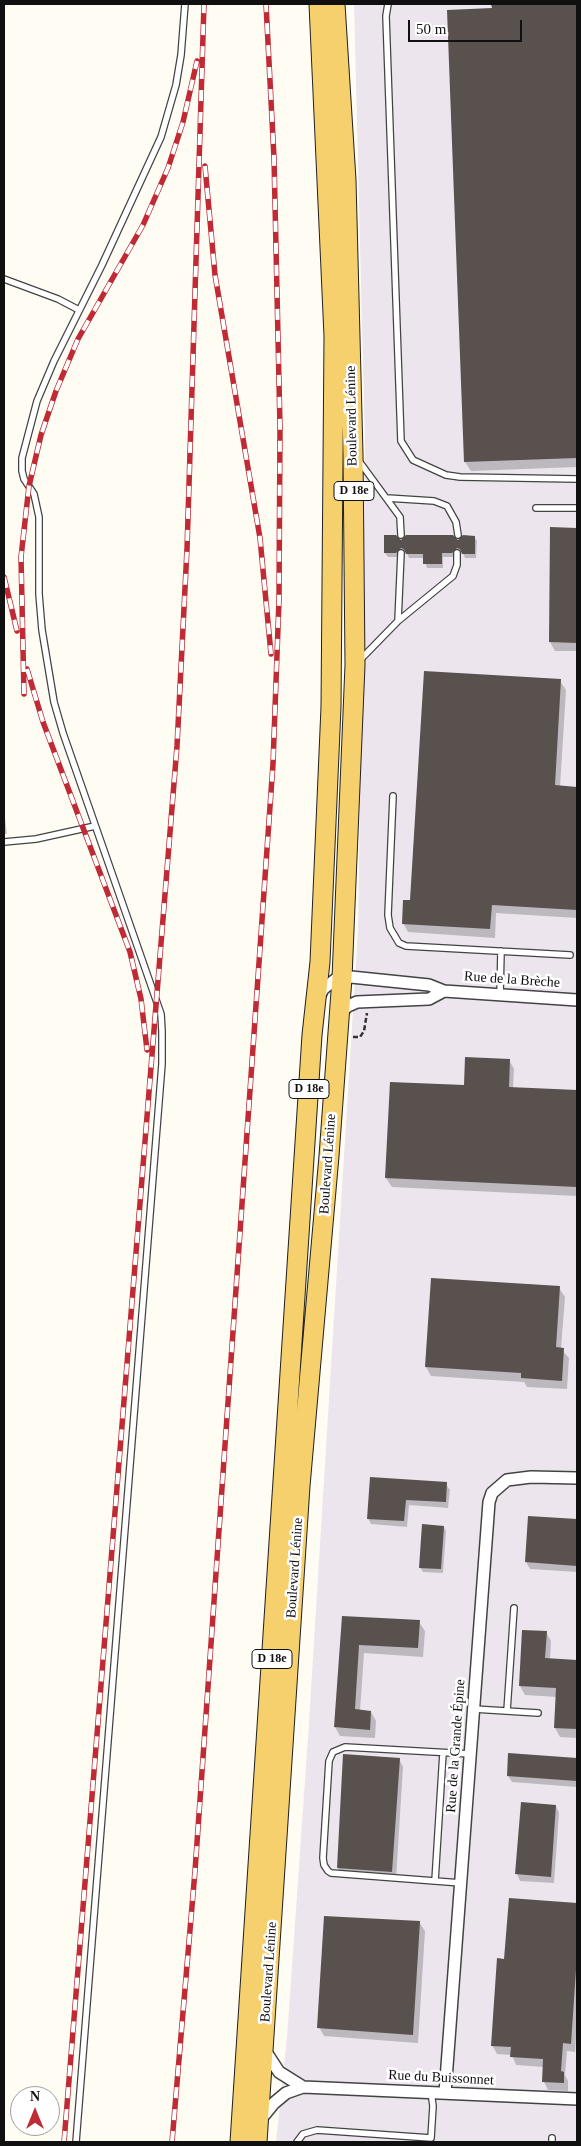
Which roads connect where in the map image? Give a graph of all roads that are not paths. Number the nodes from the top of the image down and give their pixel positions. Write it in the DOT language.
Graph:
graph roads {
  1 [pos="185,4"];
  2 [pos="319,4"];
  3 [pos="335,4"];
  4 [pos="342,4"];
  5 [pos="388,4"];
  6 [pos="338,33"];
  7 [pos="4,279"];
  8 [pos="79,310"];
  9 [pos="353,454"];
  10 [pos="577,479"];
  11 [pos="387,498"];
  12 [pos="536,508"];
  13 [pos="577,508"];
  14 [pos="401,535"];
  15 [pos="458,535"];
  16 [pos="401,554"];
  17 [pos="458,554"];
  18 [pos="398,621"];
  19 [pos="355,665"];
  20 [pos="393,796"];
  21 [pos="95,826"];
  22 [pos="4,842"];
  23 [pos="501,951"];
  24 [pos="570,955"];
  25 [pos="320,962"];
  26 [pos="337,985"];
  27 [pos="444,991"];
  28 [pos="500,994"];
  29 [pos="577,1000"];
  30 [pos="357,1002"];
  31 [pos="315,1003"];
  32 [pos="339,1014"];
  33 [pos="577,1478"];
  34 [pos="514,1608"];
  35 [pos="474,1709"];
  36 [pos="507,1711"];
  37 [pos="538,1713"];
  38 [pos="443,1753"];
  39 [pos="471,1754"];
  40 [pos="434,1881"];
  41 [pos="461,1883"];
  42 [pos="264,2048"];
  43 [pos="303,2087"];
  44 [pos="431,2092"];
  45 [pos="445,2093"];
  46 [pos="577,2100"];
  47 [pos="258,2122"];
  48 [pos="432,2140"];
  49 [pos="76,2142"];
  50 [pos="240,2142"];
  51 [pos="257,2142"];
  52 [pos="297,2142"];
  1 -- 8 [label="lane"];
  2 -- 25 [label="main road, Boulevard Lénine / D 18e"];
  3 -- 6 [label="main road, Boulevard Lénine / D 18e"];
  4 -- 6 [label="street"];
  5 -- 10 [label="lane"];
  6 -- 9 [label="main road, Boulevard Lénine / D 18e"];
  7 -- 8 [label="lane"];
  8 -- 21 [label="lane"];
  9 -- 11 [label="lane"];
  9 -- 19 [label="main road, Boulevard Lénine / D 18e"];
  11 -- 14 [label="lane"];
  11 -- 15 [label="lane"];
  12 -- 13 [label="lane"];
  16 -- 18 [label="lane"];
  17 -- 18 [label="lane"];
  18 -- 19 [label="lane"];
  19 -- 26 [label="main road, Boulevard Lénine / D 18e"];
  20 -- 23 [label="lane"];
  21 -- 22 [label="lane"];
  21 -- 49 [label="lane"];
  23 -- 24 [label="lane"];
  23 -- 28 [label="lane"];
  25 -- 26 [label="street, Boulevard Lénine / D 18e"];
  25 -- 31 [label="main road, Boulevard Lénine / D 18e"];
  26 -- 27 [label="street, Rue de la Brèche"];
  26 -- 30 [label="street, Rue de la Brèche"];
  26 -- 31 [label="street"];
  26 -- 32 [label="main road, Boulevard Lénine / D 18e"];
  27 -- 28 [label="street, Rue de la Brèche"];
  27 -- 30 [label="street, Rue de la Brèche"];
  28 -- 29 [label="street, Rue de la Brèche"];
  30 -- 32 [label="street"];
  31 -- 50 [label="main road, Boulevard Lénine / D 18e"];
  32 -- 42 [label="main road, Boulevard Lénine / D 18e"];
  33 -- 35 [label="street, Rue de la Grande Épine"];
  34 -- 36 [label="lane"];
  35 -- 36 [label="lane"];
  35 -- 39 [label="street, Rue de la Grande Épine"];
  36 -- 37 [label="lane"];
  38 -- 39 [label="lane"];
  38 -- 40 [label="lane"];
  38 -- 40 [label="lane"];
  39 -- 41 [label="street, Rue de la Grande Épine"];
  40 -- 41 [label="lane"];
  41 -- 45 [label="street, Rue de la Grande Épine"];
  42 -- 43 [label="street, Rue du Buissonnet"];
  42 -- 47 [label="main road, Boulevard Lénine / D 18e"];
  43 -- 44 [label="street, Rue du Buissonnet"];
  43 -- 47 [label="street, Rue du Buissonnet"];
  44 -- 45 [label="street, Rue du Buissonnet"];
  44 -- 48 [label="lane"];
  45 -- 46 [label="street, Rue du Buissonnet"];
  47 -- 51 [label="main road, Boulevard Lénine / D 18e"];
  48 -- 52 [label="lane"];
}
